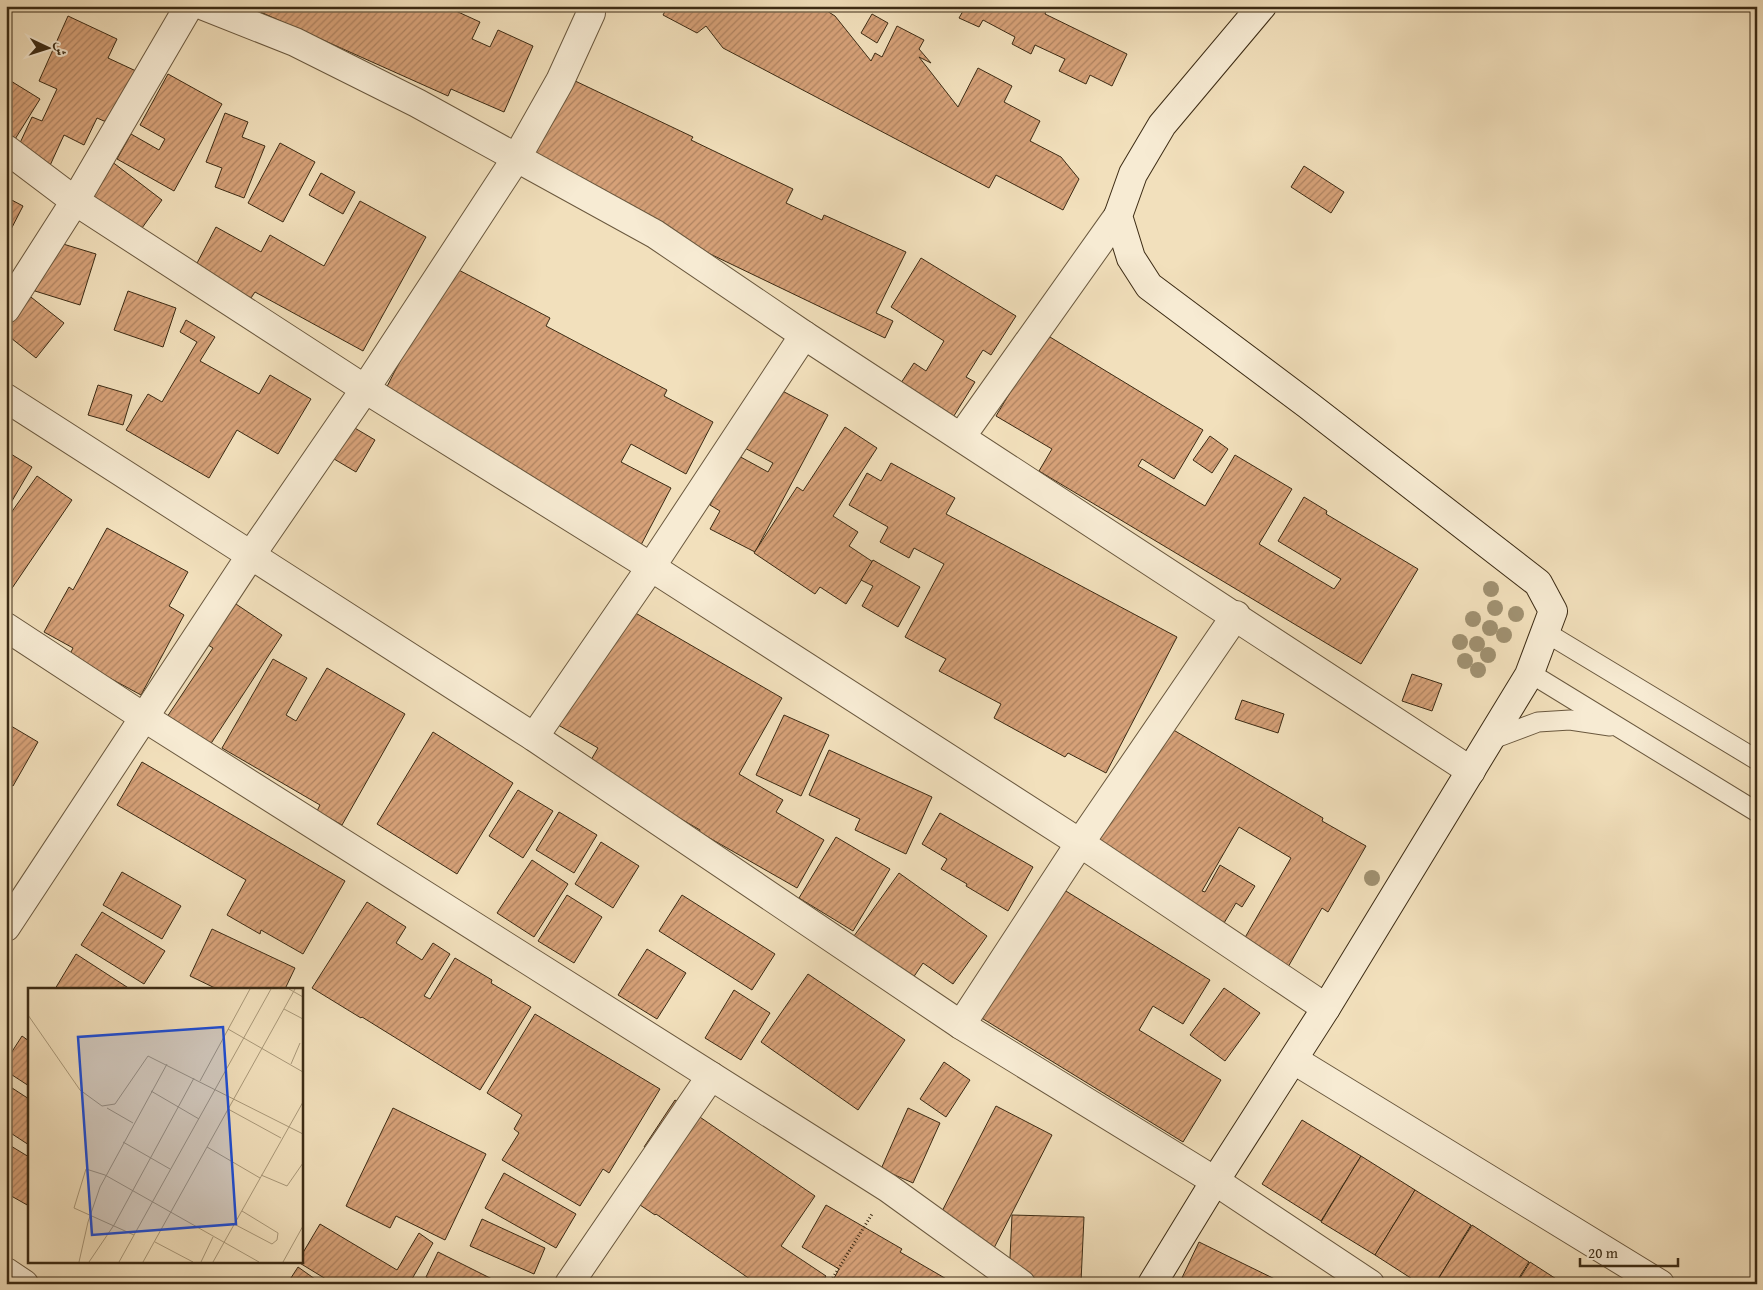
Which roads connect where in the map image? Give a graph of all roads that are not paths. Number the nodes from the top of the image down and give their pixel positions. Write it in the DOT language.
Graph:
graph roads {
  1 [pos="189,6"];
  2 [pos="204,6"];
  3 [pos="591,6"];
  4 [pos="1262,6"];
  5 [pos="6,150"];
  6 [pos="517,157"];
  7 [pos="75,201"];
  8 [pos="1118,216"];
  9 [pos="6,309"];
  10 [pos="804,334"];
  11 [pos="365,389"];
  12 [pos="6,398"];
  13 [pos="961,437"];
  14 [pos="251,555"];
  15 [pos="651,567"];
  16 [pos="1236,615"];
  17 [pos="6,627"];
  18 [pos="1545,632"];
  19 [pos="1530,673"];
  20 [pos="145,718"];
  21 [pos="1617,727"];
  22 [pos="534,737"];
  23 [pos="1490,740"];
  24 [pos="1757,760"];
  25 [pos="1471,771"];
  26 [pos="1757,812"];
  27 [pos="1080,843"];
  28 [pos="6,927"];
  29 [pos="1326,1008"];
  30 [pos="962,1025"];
  31 [pos="1294,1060"];
  32 [pos="711,1076"];
  33 [pos="1215,1181"];
  34 [pos="6,1272"];
  35 [pos="24,1284"];
  36 [pos="569,1284"];
  37 [pos="1021,1284"];
  38 [pos="1152,1284"];
  39 [pos="1370,1284"];
  40 [pos="1660,1284"];
  1 -- 7 [label="street"];
  2 -- 6 [label="street"];
  3 -- 6 [label="street"];
  4 -- 8 [label="street"];
  5 -- 7 [label="street"];
  6 -- 10 [label="street"];
  6 -- 11 [label="street"];
  7 -- 9 [label="street"];
  7 -- 11 [label="street"];
  8 -- 13 [label="street"];
  8 -- 18 [label="street"];
  10 -- 13 [label="street"];
  10 -- 15 [label="street"];
  11 -- 14 [label="street"];
  11 -- 15 [label="street"];
  12 -- 14 [label="street"];
  13 -- 16 [label="street"];
  14 -- 20 [label="street"];
  14 -- 22 [label="street"];
  15 -- 22 [label="street"];
  15 -- 27 [label="street"];
  16 -- 25 [label="street"];
  16 -- 27 [label="street"];
  17 -- 20 [label="street"];
  18 -- 19 [label="street"];
  18 -- 24 [label="lane"];
  19 -- 21 [label="lane"];
  19 -- 23 [label="street"];
  20 -- 28 [label="street"];
  20 -- 32 [label="street"];
  21 -- 23 [label="lane"];
  21 -- 26 [label="lane"];
  22 -- 30 [label="street"];
  23 -- 25 [label="street"];
  25 -- 29 [label="street"];
  27 -- 29 [label="street"];
  27 -- 30 [label="street"];
  29 -- 31 [label="street"];
  30 -- 33 [label="street"];
  31 -- 33 [label="street"];
  31 -- 40 [label="street"];
  32 -- 36 [label="street"];
  32 -- 37 [label="street"];
  33 -- 38 [label="street"];
  33 -- 39 [label="street"];
  34 -- 35 [label="street"];
}
